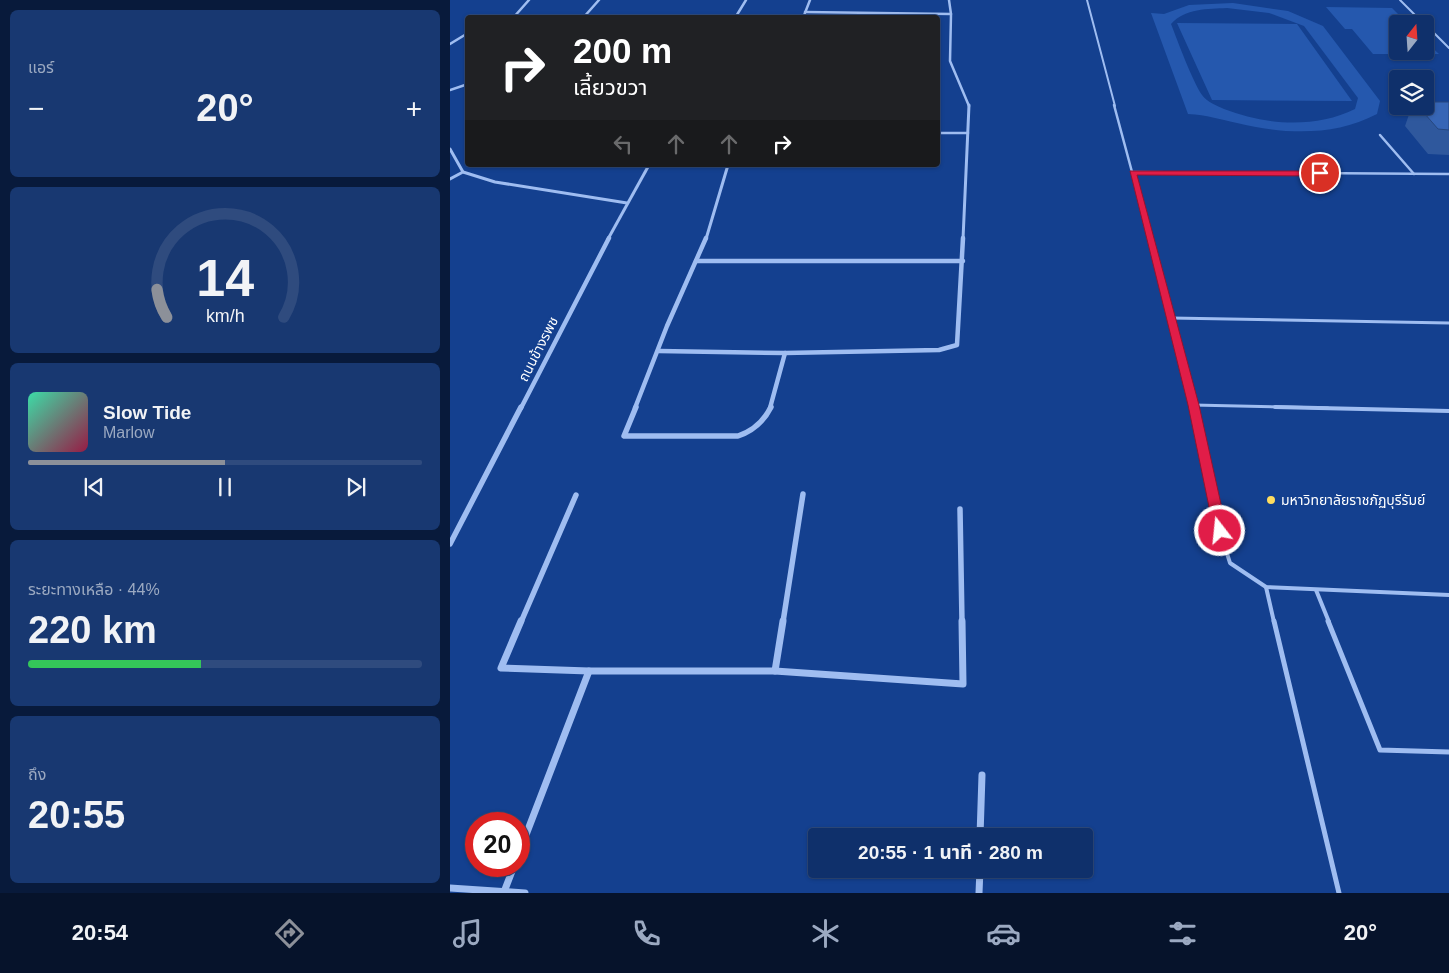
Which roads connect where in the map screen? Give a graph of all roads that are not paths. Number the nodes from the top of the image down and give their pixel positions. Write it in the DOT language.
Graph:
graph roads {
  1 [pos="529,0"];
  2 [pos="599,0"];
  3 [pos="746,0"];
  4 [pos="810,0"];
  5 [pos="949,0"];
  6 [pos="1087,0"];
  7 [pos="1400,0"];
  8 [pos="806,12"];
  9 [pos="951,14"];
  10 [pos="516,15"];
  11 [pos="586,15"];
  12 [pos="737,15"];
  13 [pos="804,15"];
  14 [pos="1416,15"];
  15 [pos="1434,33"];
  16 [pos="465,35"];
  17 [pos="450,44"];
  18 [pos="1449,48"];
  19 [pos="465,85"];
  20 [pos="450,90"];
  21 [pos="940,133"];
  22 [pos="968,133"];
  23 [pos="1380,135"];
  24 [pos="450,149"];
  25 [pos="647,167"];
  26 [pos="727,167"];
  27 [pos="463,172"];
  28 [pos="1132,172"];
  29 [pos="1414,174"];
  30 [pos="1449,174"];
  31 [pos="450,179"];
  32 [pos="626,203"];
  33 [pos="696,261"];
  34 [pos="963,261"];
  35 [pos="1171,318"];
  36 [pos="1449,323"];
  37 [pos="659,350"];
  38 [pos="785,353"];
  39 [pos="1193,405"];
  40 [pos="1449,411"];
  41 [pos="803,494"];
  42 [pos="576,495"];
  43 [pos="960,509"];
  44 [pos="450,544"];
  45 [pos="1266,587"];
  46 [pos="1316,590"];
  47 [pos="1449,595"];
  48 [pos="588,671"];
  49 [pos="775,671"];
  50 [pos="1449,752"];
  51 [pos="982,776"];
  52 [pos="530,825"];
  53 [pos="980,828"];
  54 [pos="510,877"];
  55 [pos="980,878"];
  56 [pos="450,888"];
  57 [pos="504,892"];
  58 [pos="525,893"];
  59 [pos="979,893"];
  60 [pos="1339,893"];
  1 -- 10 [label="street"];
  2 -- 11 [label="street"];
  3 -- 12 [label="street"];
  4 -- 8 [label="street"];
  5 -- 9 [label="street"];
  6 -- 28 [label="lane"];
  7 -- 14 [label="lane"];
  8 -- 9 [label="street"];
  8 -- 13 [label="street"];
  9 -- 22 [label="street"];
  15 -- 18 [label="lane"];
  16 -- 17 [label="street"];
  19 -- 20 [label="street"];
  21 -- 22 [label="lane"];
  22 -- 34 [label="street"];
  23 -- 29 [label="lane"];
  24 -- 27 [label="street"];
  25 -- 32 [label="street, ถนนข้างรพช"];
  26 -- 33 [label="street"];
  27 -- 31 [label="street"];
  27 -- 32 [label="street"];
  28 -- 29 [label="lane"];
  28 -- 35 [label="lane"];
  29 -- 30 [label="lane"];
  32 -- 44 [label="street, ถนนข้างรพช"];
  33 -- 34 [label="street"];
  33 -- 37 [label="street"];
  34 -- 38 [label="street"];
  35 -- 36 [label="lane"];
  35 -- 39 [label="lane"];
  37 -- 38 [label="street"];
  37 -- 38 [label="street"];
  39 -- 40 [label="lane"];
  39 -- 45 [label="lane"];
  41 -- 49 [label="street"];
  42 -- 48 [label="street"];
  43 -- 49 [label="street"];
  45 -- 46 [label="lane"];
  45 -- 60 [label="lane"];
  46 -- 47 [label="lane"];
  46 -- 50 [label="lane"];
  48 -- 49 [label="street"];
  48 -- 52 [label="street"];
  51 -- 53 [label="street"];
  54 -- 57 [label="street"];
  55 -- 59 [label="street"];
  56 -- 57 [label="street"];
  57 -- 58 [label="street"];
}
